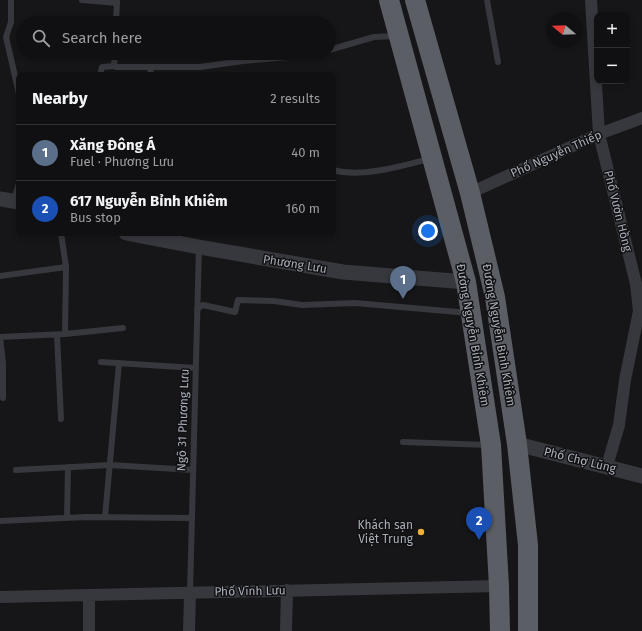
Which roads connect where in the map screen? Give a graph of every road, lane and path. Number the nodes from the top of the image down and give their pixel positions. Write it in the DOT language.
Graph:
graph roads {
  1 [pos="11,0"];
  2 [pos="82,0"];
  3 [pos="389,0"];
  4 [pos="415,0"];
  5 [pos="487,0"];
  6 [pos="591,0"];
  7 [pos="117,2"];
  8 [pos="116,16"];
  9 [pos="399,36"];
  10 [pos="336,48"];
  11 [pos="115,60"];
  12 [pos="254,60"];
  13 [pos="498,62"];
  14 [pos="115,66"];
  15 [pos="151,67"];
  16 [pos="101,72"];
  17 [pos="150,72"];
  18 [pos="16,81"];
  19 [pos="642,118"];
  20 [pos="599,134"];
  21 [pos="433,158"];
  22 [pos="336,171"];
  23 [pos="16,190"];
  24 [pos="470,192"];
  25 [pos="11,201"];
  26 [pos="61,236"];
  27 [pos="160,236"];
  28 [pos="199,247"];
  29 [pos="66,267"];
  30 [pos="0,276"];
  31 [pos="466,282"];
  32 [pos="197,309"];
  33 [pos="470,313"];
  34 [pos="123,328"];
  35 [pos="57,334"];
  36 [pos="65,334"];
  37 [pos="0,337"];
  38 [pos="101,362"];
  39 [pos="119,363"];
  40 [pos="196,368"];
  41 [pos="4,398"];
  42 [pos="61,419"];
  43 [pos="403,442"];
  44 [pos="517,444"];
  45 [pos="491,445"];
  46 [pos="110,465"];
  47 [pos="607,466"];
  48 [pos="68,467"];
  49 [pos="16,470"];
  50 [pos="193,470"];
  51 [pos="642,476"];
  52 [pos="106,517"];
  53 [pos="67,518"];
  54 [pos="191,518"];
  55 [pos="0,521"];
  56 [pos="499,586"];
  57 [pos="287,590"];
  58 [pos="190,592"];
  59 [pos="89,595"];
  60 [pos="0,597"];
  61 [pos="89,631"];
  62 [pos="189,631"];
  63 [pos="286,631"];
  64 [pos="500,631"];
  65 [pos="528,631"];
  1 -- 18 [label="lane"];
  2 -- 7 [label="lane"];
  3 -- 9 [label="highway, Đường Nguyễn Bỉnh Khiêm"];
  4 -- 24 [label="highway, Đường Nguyễn Bình Khiêm"];
  5 -- 13 [label="lane"];
  6 -- 20 [label="street, Phố Vườn Hồng"];
  7 -- 8 [label="lane"];
  9 -- 10 [label="lane"];
  9 -- 21 [label="highway, Đường Nguyễn Bỉnh Khiêm"];
  11 -- 14 [label="lane"];
  12 -- 15 [label="lane"];
  14 -- 15 [label="lane"];
  14 -- 16 [label="lane"];
  15 -- 17 [label="lane"];
  19 -- 20 [label="street, Phố Nguyễn Thiếp"];
  20 -- 24 [label="street, Phố Nguyễn Thiếp"];
  20 -- 47 [label="street, Phố Vườn Hồng"];
  21 -- 22 [label="lane"];
  21 -- 31 [label="highway, Đường Nguyễn Bỉnh Khiêm"];
  23 -- 25 [label="lane"];
  24 -- 44 [label="highway, Đường Nguyễn Bình Khiêm"];
  26 -- 29 [label="lane"];
  27 -- 28 [label="street, Phương Lưu"];
  28 -- 31 [label="street, Phương Lưu"];
  28 -- 32 [label="lane, Ngõ 31 Phương Lưu"];
  29 -- 30 [label="lane"];
  29 -- 36 [label="lane"];
  31 -- 33 [label="highway, Đường Nguyễn Bỉnh Khiêm"];
  32 -- 33 [label="lane"];
  32 -- 40 [label="lane, Ngõ 31 Phương Lưu"];
  33 -- 45 [label="highway, Đường Nguyễn Bỉnh Khiêm"];
  34 -- 36 [label="lane"];
  35 -- 36 [label="lane"];
  35 -- 37 [label="lane"];
  35 -- 42 [label="lane"];
  37 -- 41 [label="lane"];
  38 -- 39 [label="lane"];
  39 -- 40 [label="lane"];
  39 -- 46 [label="lane"];
  40 -- 50 [label="lane, Ngõ 31 Phương Lưu"];
  43 -- 45 [label="lane"];
  44 -- 47 [label="street, Phố Chợ Lũng"];
  44 -- 65 [label="highway, Đường Nguyễn Bình Khiêm"];
  45 -- 56 [label="highway, Đường Nguyễn Bỉnh Khiêm"];
  46 -- 48 [label="lane"];
  46 -- 50 [label="lane"];
  46 -- 52 [label="lane"];
  47 -- 51 [label="street, Phố Chợ Lũng"];
  48 -- 49 [label="lane"];
  48 -- 53 [label="lane"];
  50 -- 54 [label="lane, Ngõ 31 Phương Lưu"];
  52 -- 53 [label="lane"];
  52 -- 54 [label="lane"];
  53 -- 55 [label="lane"];
  54 -- 58 [label="lane, Ngõ 31 Phương Lưu"];
  56 -- 57 [label="street, Phố Vĩnh Lưu"];
  56 -- 64 [label="highway, Đường Nguyễn Bỉnh Khiêm"];
  57 -- 58 [label="street, Phố Vĩnh Lưu"];
  57 -- 63 [label="street"];
  58 -- 59 [label="street, Phố Vĩnh Lưu"];
  58 -- 62 [label="street"];
  59 -- 60 [label="street, Phố Vĩnh Lưu"];
  59 -- 61 [label="street"];
}
